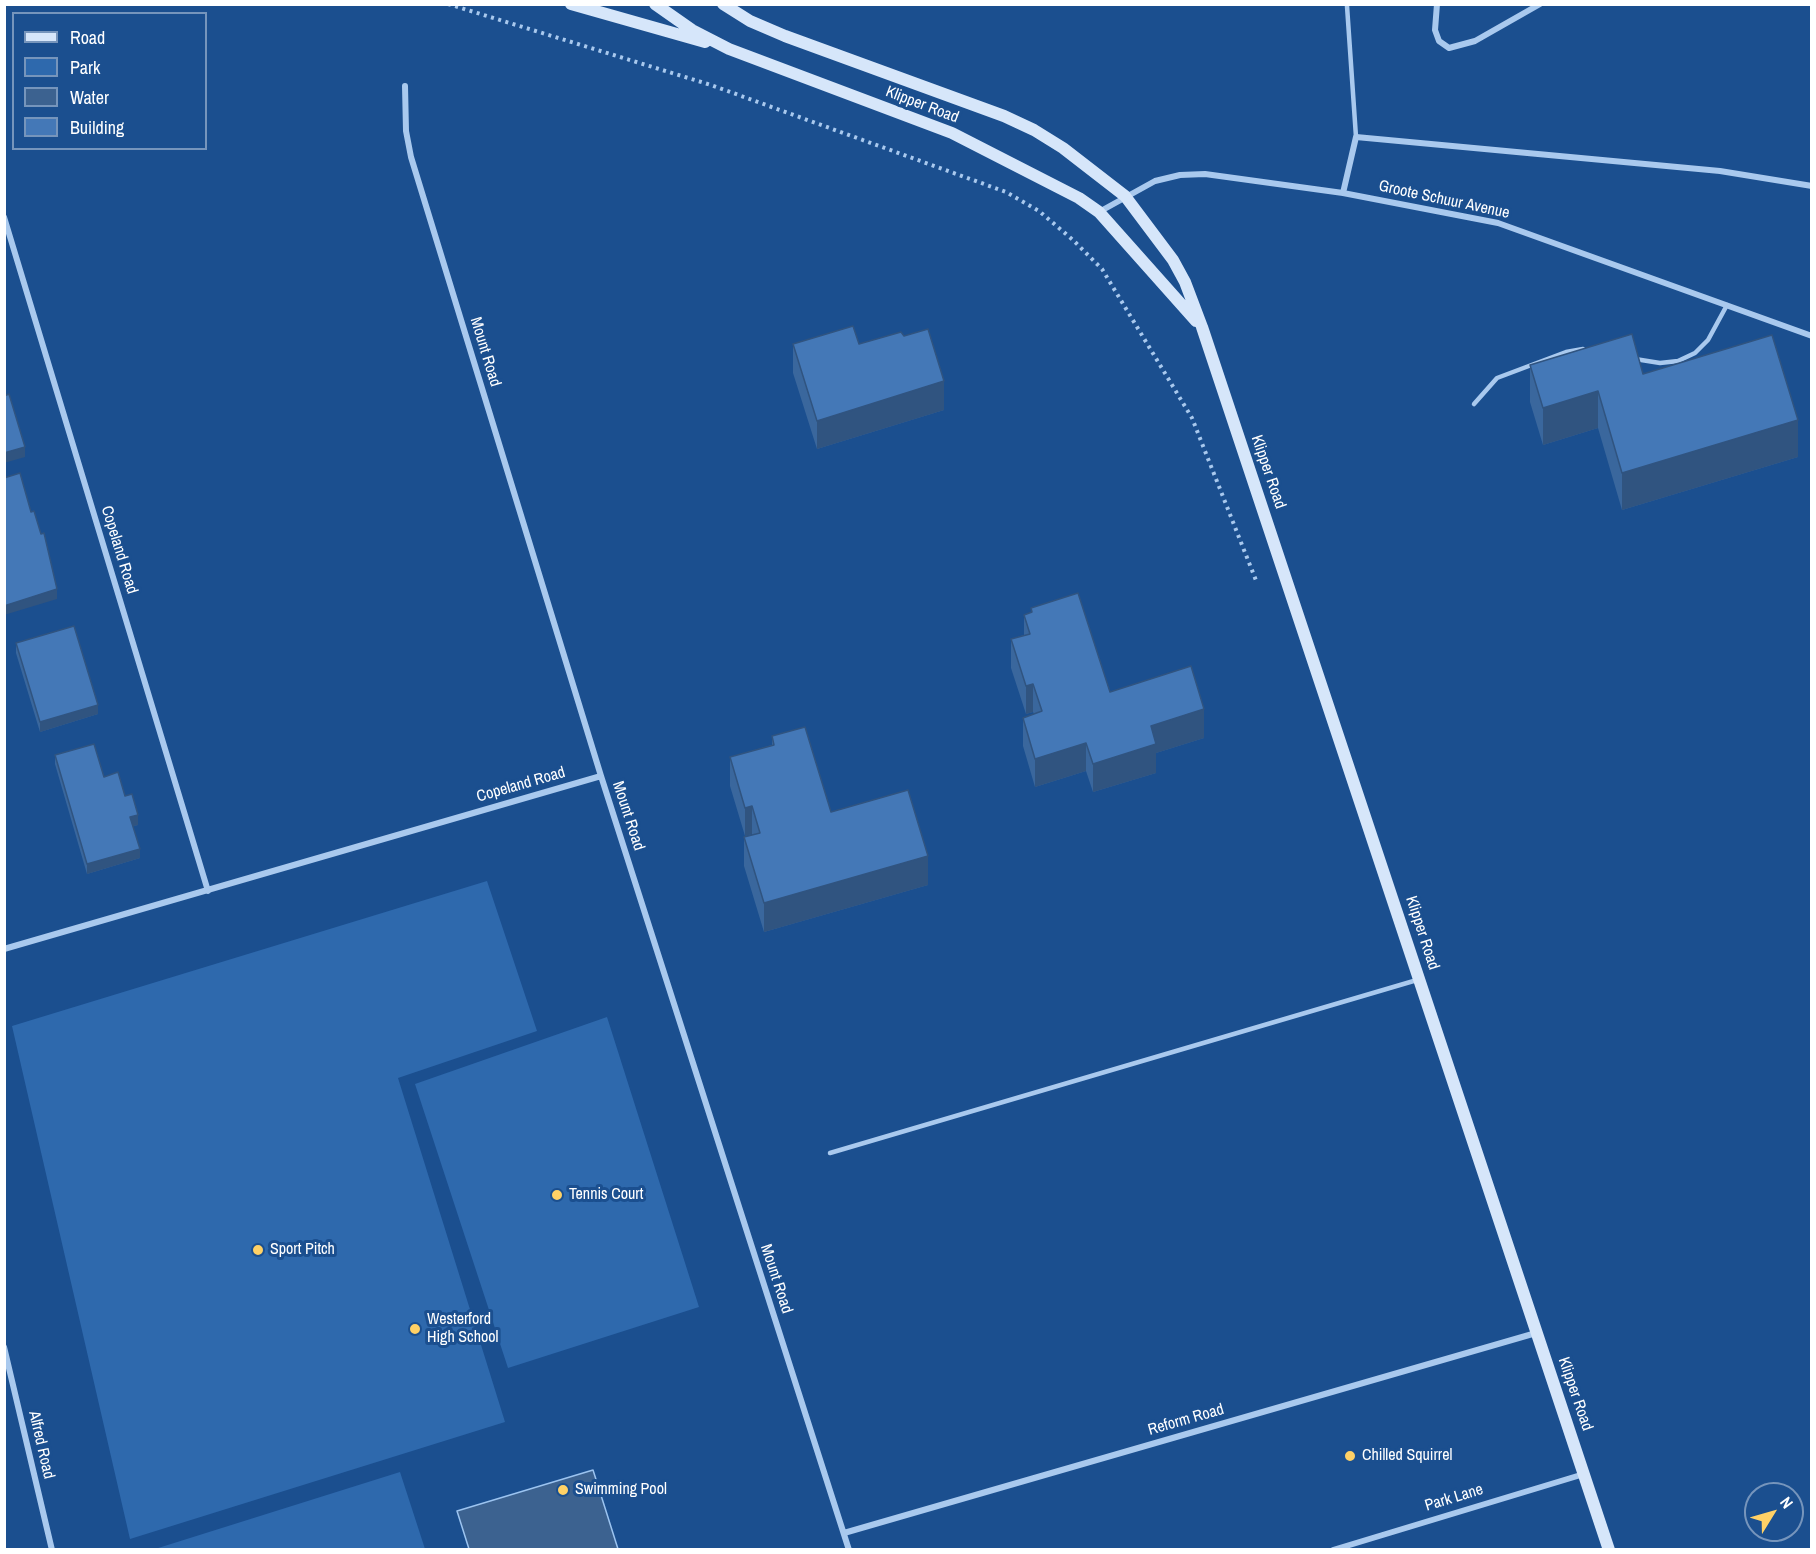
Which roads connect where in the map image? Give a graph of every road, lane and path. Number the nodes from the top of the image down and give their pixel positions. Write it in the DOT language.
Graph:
graph roads {
  1 [pos="448,4"];
  2 [pos="571,4"];
  3 [pos="655,4"];
  4 [pos="723,4"];
  5 [pos="1437,4"];
  6 [pos="1540,4"];
  7 [pos="1347,6"];
  8 [pos="729,49"];
  9 [pos="405,86"];
  10 [pos="1356,137"];
  11 [pos="1812,186"];
  12 [pos="1343,193"];
  13 [pos="1125,196"];
  14 [pos="1099,212"];
  15 [pos="4,217"];
  16 [pos="1727,305"];
  17 [pos="1202,327"];
  18 [pos="1812,336"];
  19 [pos="1592,348"];
  20 [pos="1631,357"];
  21 [pos="1474,404"];
  22 [pos="1258,584"];
  23 [pos="600,776"];
  24 [pos="208,891"];
  25 [pos="4,949"];
  26 [pos="1420,979"];
  27 [pos="830,1153"];
  28 [pos="1536,1333"];
  29 [pos="4,1347"];
  30 [pos="1584,1474"];
  31 [pos="844,1533"];
  32 [pos="52,1550"];
  33 [pos="849,1550"];
  34 [pos="1333,1550"];
  35 [pos="1609,1550"];
  1 -- 22 [label="path"];
  2 -- 8 [label="main road"];
  3 -- 8 [label="main road, Klipper Road"];
  4 -- 13 [label="main road, Klipper Road"];
  5 -- 6 [label="street"];
  7 -- 10 [label="lane"];
  8 -- 14 [label="main road, Klipper Road"];
  9 -- 23 [label="street, Mount Road"];
  10 -- 11 [label="street"];
  10 -- 12 [label="street"];
  12 -- 13 [label="street, Groote Schuur Avenue"];
  12 -- 16 [label="street, Groote Schuur Avenue"];
  13 -- 14 [label="street, Groote Schuur Avenue"];
  13 -- 17 [label="main road, Klipper Road"];
  14 -- 17 [label="main road, Klipper Road"];
  15 -- 24 [label="street, Copeland Road"];
  16 -- 18 [label="street, Groote Schuur Avenue"];
  16 -- 20 [label="lane"];
  17 -- 26 [label="main road, Klipper Road"];
  19 -- 21 [label="lane"];
  23 -- 24 [label="street, Copeland Road"];
  23 -- 31 [label="street, Mount Road"];
  24 -- 25 [label="street, Copeland Road"];
  26 -- 27 [label="lane"];
  26 -- 28 [label="main road, Klipper Road"];
  28 -- 30 [label="main road, Klipper Road"];
  28 -- 31 [label="street, Reform Road"];
  29 -- 32 [label="street, Alfred Road"];
  30 -- 34 [label="street, Park Lane"];
  30 -- 35 [label="main road, Klipper Road"];
  31 -- 33 [label="street, Mount Road"];
}
